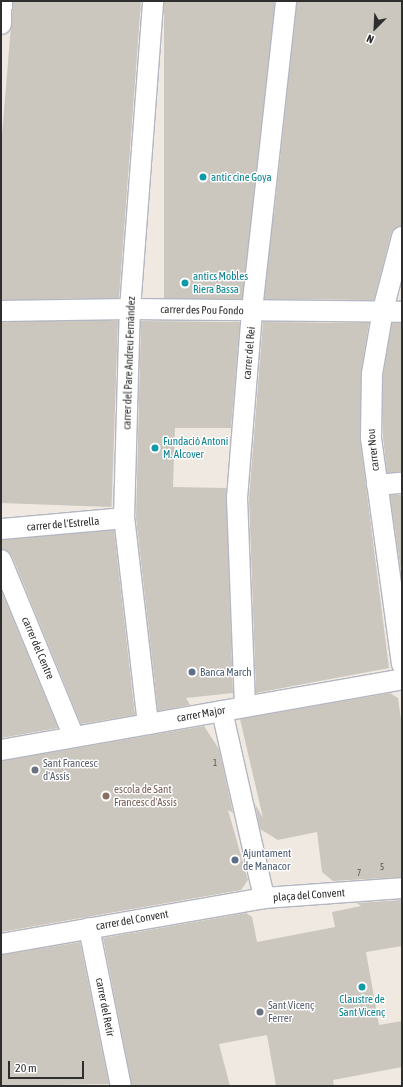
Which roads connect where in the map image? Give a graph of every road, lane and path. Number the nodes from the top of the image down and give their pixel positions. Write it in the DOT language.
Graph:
graph roads {
  1 [pos="2,1"];
  2 [pos="153,1"];
  3 [pos="286,1"];
  4 [pos="1,24"];
  5 [pos="402,237"];
  6 [pos="130,309"];
  7 [pos="252,310"];
  8 [pos="1,311"];
  9 [pos="392,311"];
  10 [pos="402,483"];
  11 [pos="377,485"];
  12 [pos="124,518"];
  13 [pos="1,529"];
  14 [pos="1,560"];
  15 [pos="397,595"];
  16 [pos="402,664"];
  17 [pos="402,679"];
  18 [pos="245,706"];
  19 [pos="222,711"];
  20 [pos="148,724"];
  21 [pos="74,737"];
  22 [pos="1,750"];
  23 [pos="402,888"];
  24 [pos="264,898"];
  25 [pos="89,928"];
  26 [pos="1,944"];
  27 [pos="121,1086"];
  1 -- 4 [label="street"];
  2 -- 6 [label="street, carrer del Pare Andreu Fernández"];
  3 -- 7 [label="street, carrer del Rei"];
  5 -- 9 [label="street, carrer Nou"];
  6 -- 7 [label="street, carrer des Pou Fondo"];
  6 -- 8 [label="street, carrer des Pou Fondo"];
  6 -- 12 [label="street, carrer del Pare Andreu Fernández"];
  7 -- 9 [label="street, carrer des Pou Fondo"];
  7 -- 18 [label="street, carrer del Rei"];
  9 -- 11 [label="street, carrer Nou"];
  10 -- 11 [label="street"];
  11 -- 15 [label="street, carrer Nou"];
  12 -- 13 [label="street, carrer de l'Estrella"];
  12 -- 20 [label="street, carrer del Pare Andreu Fernández"];
  14 -- 21 [label="street, carrer del Centre"];
  15 -- 16 [label="street, carrer Nou"];
  17 -- 18 [label="street, carrer Major"];
  18 -- 19 [label="street, carrer Major"];
  19 -- 20 [label="street, carrer Major"];
  19 -- 24 [label="street, plaça del Convent"];
  20 -- 21 [label="street, carrer Major"];
  21 -- 22 [label="street, carrer Major"];
  23 -- 24 [label="street, plaça del Convent"];
  24 -- 25 [label="street, carrer del Convent"];
  25 -- 26 [label="street, carrer del Convent"];
  25 -- 27 [label="street, carrer del Retir"];
}
